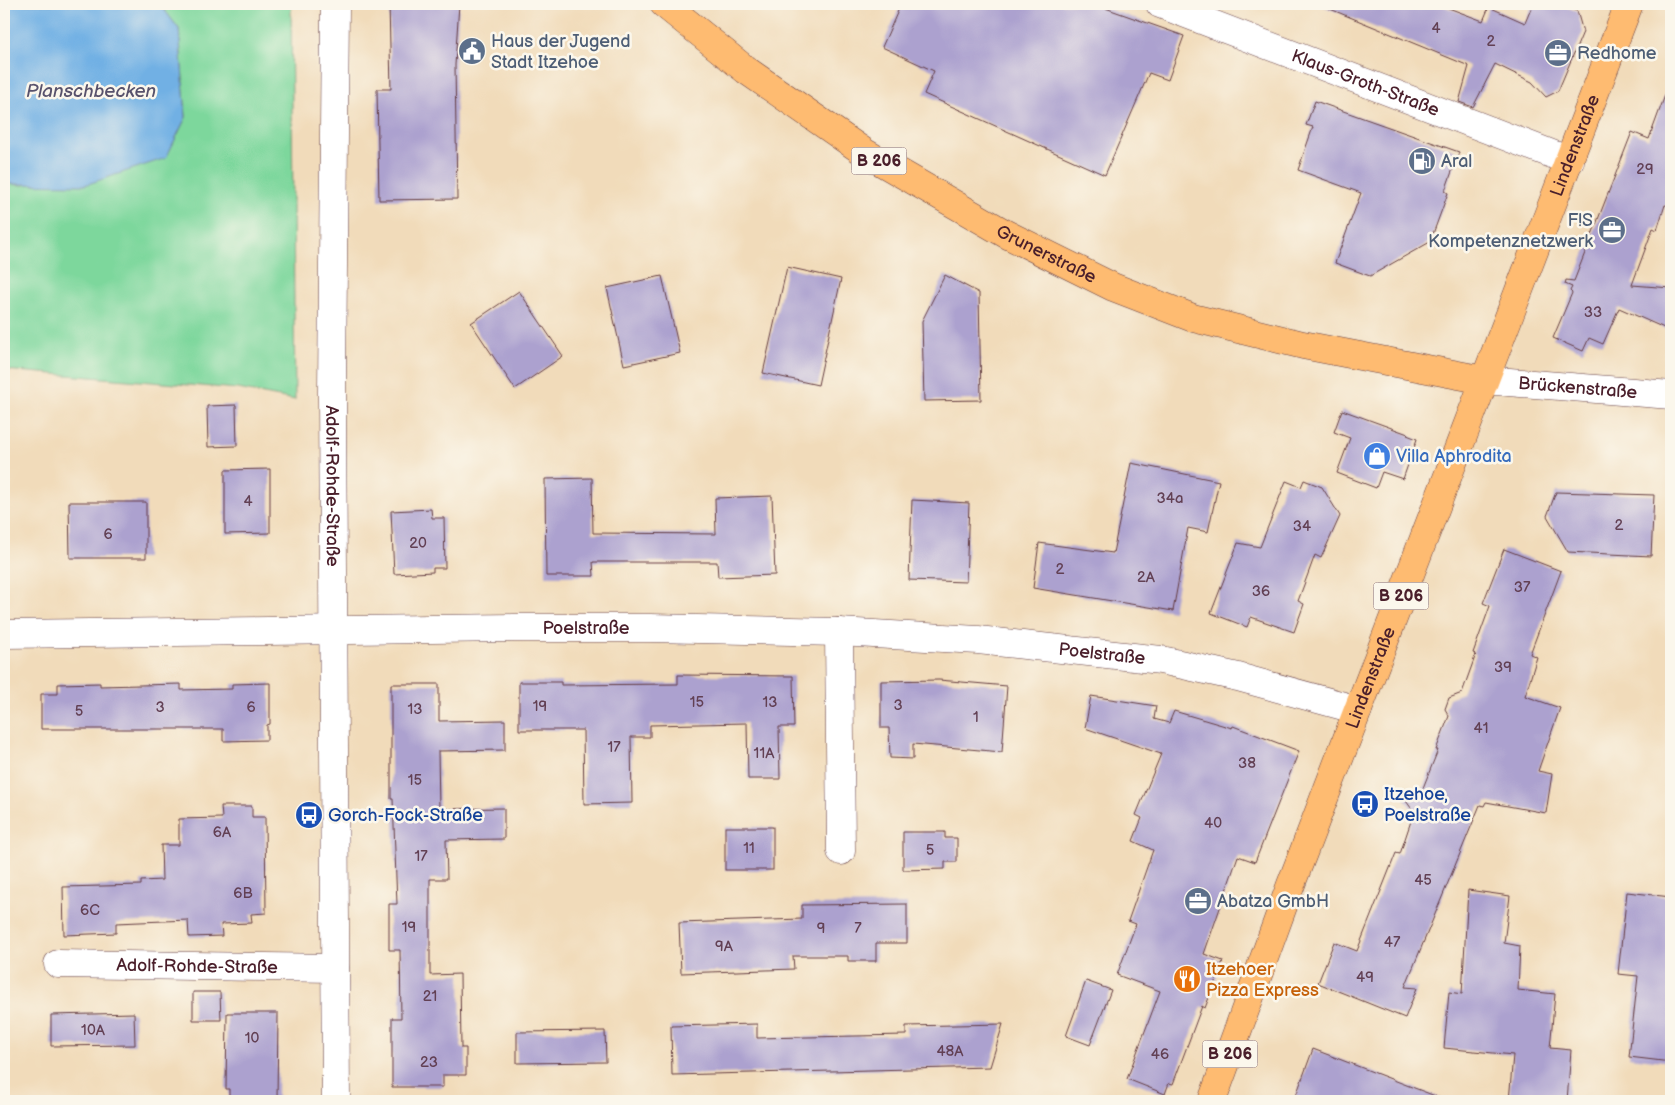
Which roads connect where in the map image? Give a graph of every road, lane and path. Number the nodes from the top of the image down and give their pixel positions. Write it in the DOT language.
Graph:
graph roads {
  1 [pos="335,4"];
  2 [pos="664,4"];
  3 [pos="1160,4"];
  4 [pos="1629,4"];
  5 [pos="1570,161"];
  6 [pos="1484,380"];
  7 [pos="1671,395"];
  8 [pos="334,631"];
  9 [pos="839,632"];
  10 [pos="4,634"];
  11 [pos="1358,710"];
  12 [pos="841,851"];
  13 [pos="58,964"];
  14 [pos="335,968"];
  15 [pos="336,1101"];
  16 [pos="1212,1101"];
  1 -- 8 [label="street, Adolf-Rohde-Straße"];
  2 -- 6 [label="main road, Grunerstraße / B 206"];
  3 -- 5 [label="street, Klaus-Groth-Straße"];
  4 -- 5 [label="main road, Lindenstraße"];
  5 -- 6 [label="main road, Lindenstraße"];
  6 -- 7 [label="street, Brückenstraße"];
  6 -- 11 [label="main road, Lindenstraße / B 206"];
  8 -- 9 [label="street, Poelstraße"];
  8 -- 10 [label="street"];
  8 -- 14 [label="street, Adolf-Rohde-Straße"];
  9 -- 11 [label="street, Poelstraße"];
  9 -- 12 [label="street"];
  11 -- 16 [label="main road, Lindenstraße / B 206"];
  13 -- 14 [label="street, Adolf-Rohde-Straße"];
  14 -- 15 [label="street, Adolf-Rohde-Straße"];
}
